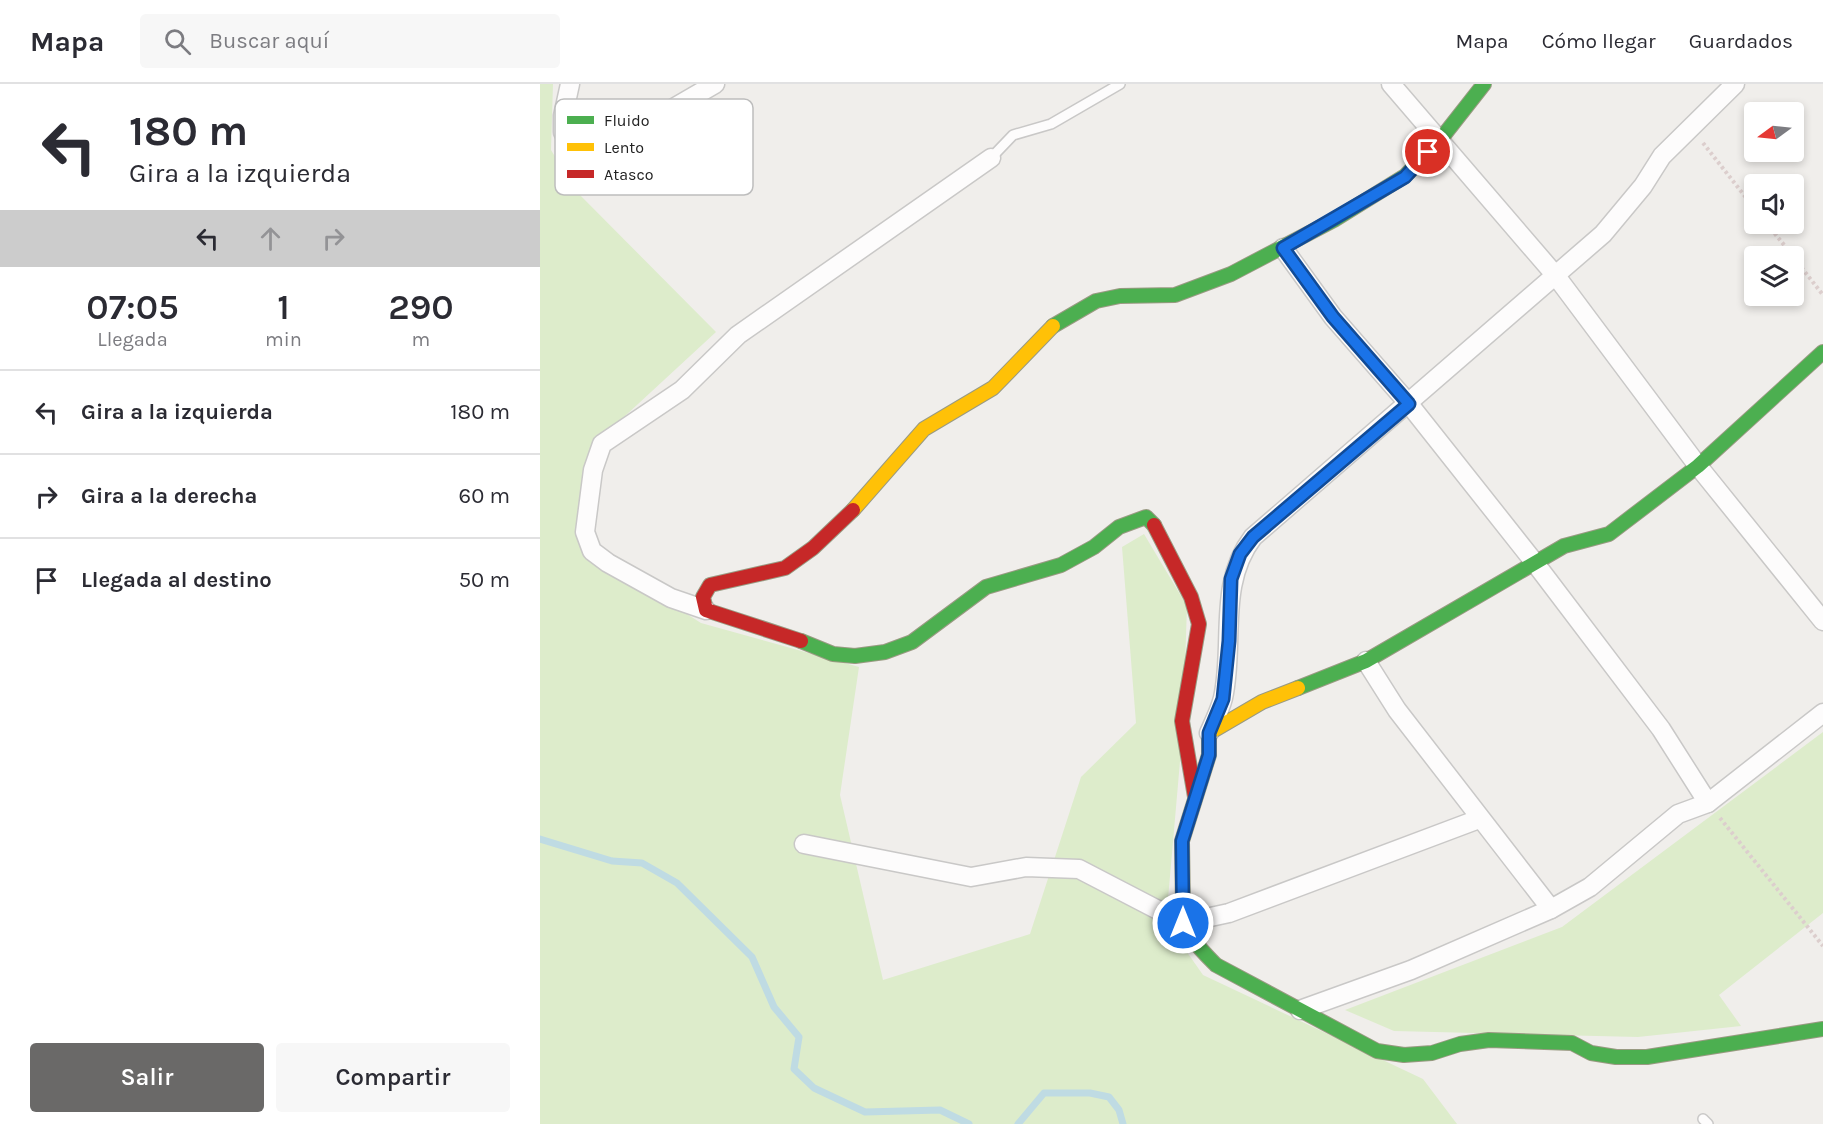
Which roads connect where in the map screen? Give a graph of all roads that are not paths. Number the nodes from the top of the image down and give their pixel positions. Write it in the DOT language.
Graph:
graph roads {
  1 [pos="570,84"];
  2 [pos="715,84"];
  3 [pos="1120,84"];
  4 [pos="1391,84"];
  5 [pos="1484,84"];
  6 [pos="1735,84"];
  7 [pos="567,99"];
  8 [pos="689,99"];
  9 [pos="1440,140"];
  10 [pos="991,158"];
  11 [pos="1283,248"];
  12 [pos="1556,276"];
  13 [pos="1823,352"];
  14 [pos="1409,404"];
  15 [pos="1698,466"];
  16 [pos="1535,563"];
  17 [pos="706,610"];
  18 [pos="1823,621"];
  19 [pos="1366,661"];
  20 [pos="1823,713"];
  21 [pos="1209,733"];
  22 [pos="1195,796"];
  23 [pos="1708,803"];
  24 [pos="1479,819"];
  25 [pos="804,844"];
  26 [pos="1551,909"];
  27 [pos="1183,923"];
  28 [pos="1300,1010"];
  29 [pos="1823,1029"];
  1 -- 7 [label="street"];
  2 -- 8 [label="street"];
  3 -- 10 [label="lane"];
  4 -- 9 [label="street"];
  5 -- 9 [label="street"];
  6 -- 12 [label="street"];
  9 -- 11 [label="street"];
  9 -- 12 [label="street"];
  10 -- 17 [label="street"];
  11 -- 14 [label="street"];
  11 -- 17 [label="street"];
  12 -- 14 [label="street"];
  12 -- 15 [label="street"];
  13 -- 15 [label="street"];
  14 -- 16 [label="street"];
  14 -- 21 [label="street"];
  15 -- 16 [label="street"];
  15 -- 18 [label="street"];
  16 -- 19 [label="street"];
  16 -- 23 [label="street"];
  17 -- 22 [label="street"];
  19 -- 21 [label="street"];
  19 -- 24 [label="street"];
  20 -- 23 [label="street"];
  21 -- 22 [label="street"];
  22 -- 27 [label="street"];
  23 -- 26 [label="street"];
  24 -- 26 [label="street"];
  24 -- 27 [label="street"];
  25 -- 27 [label="street"];
  26 -- 28 [label="street"];
  27 -- 28 [label="street"];
  28 -- 29 [label="street"];
}
